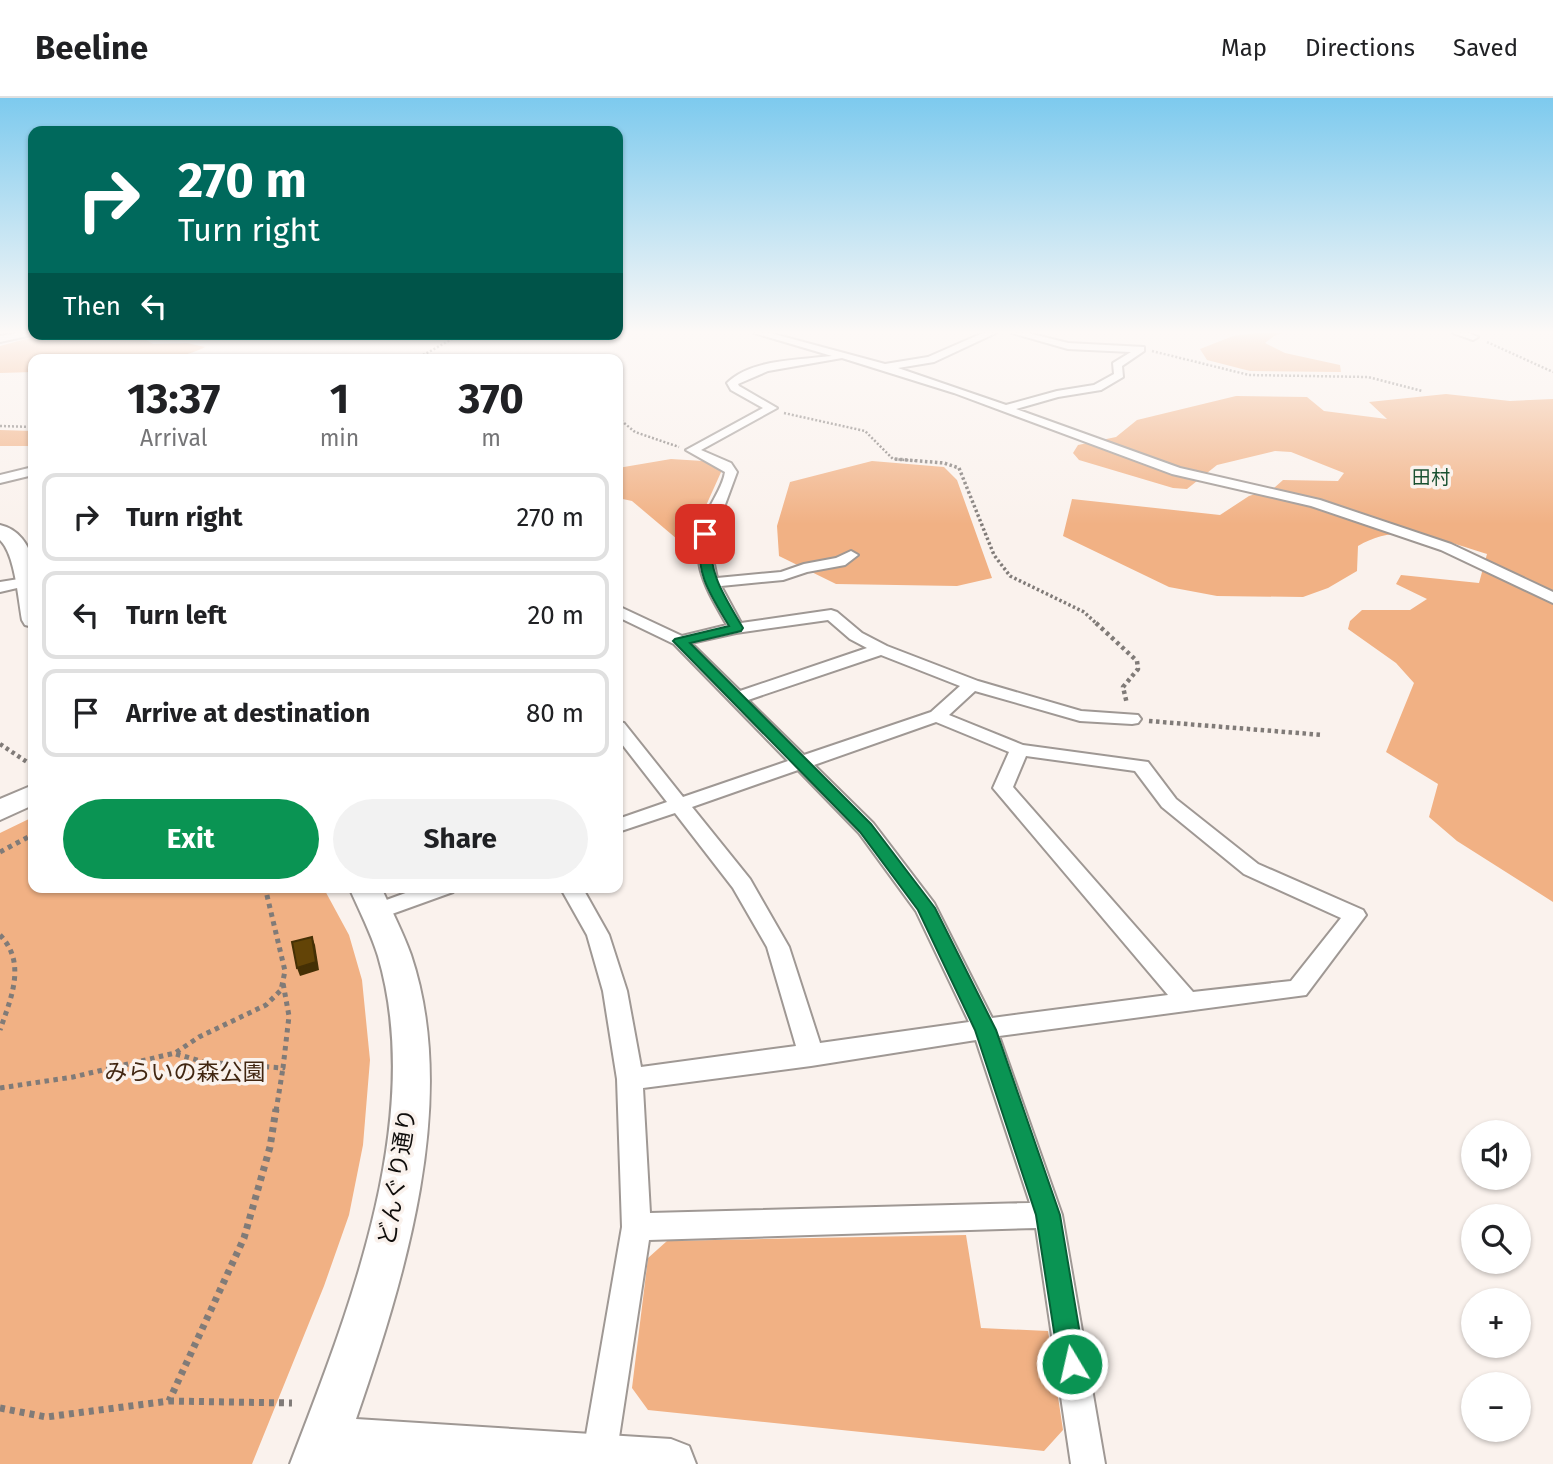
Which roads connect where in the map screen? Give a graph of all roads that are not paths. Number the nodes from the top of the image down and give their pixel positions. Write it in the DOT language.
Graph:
graph roads {
  1 [pos="749,397"];
  2 [pos="973,397"];
  3 [pos="1045,397"];
  4 [pos="1006,408"];
  5 [pos="28,472"];
  6 [pos="0,479"];
  7 [pos="0,531"];
  8 [pos="850,555"];
  9 [pos="28,569"];
  10 [pos="710,583"];
  11 [pos="0,587"];
  12 [pos="1553,598"];
  13 [pos="623,613"];
  14 [pos="736,628"];
  15 [pos="680,641"];
  16 [pos="881,649"];
  17 [pos="972,685"];
  18 [pos="736,698"];
  19 [pos="937,716"];
  20 [pos="1132,719"];
  21 [pos="623,733"];
  22 [pos="1019,750"];
  23 [pos="800,762"];
  24 [pos="28,797"];
  25 [pos="681,804"];
  26 [pos="0,811"];
  27 [pos="623,824"];
  28 [pos="408,893"];
  29 [pos="574,893"];
  30 [pos="371,899"];
  31 [pos="1186,1000"];
  32 [pos="985,1030"];
  33 [pos="811,1056"];
  34 [pos="630,1079"];
  35 [pos="1048,1215"];
  36 [pos="636,1227"];
  37 [pos="319,1452"];
  38 [pos="599,1461"];
  39 [pos="671,1464"];
  40 [pos="1088,1464"];
  1 -- 10 [label="street"];
  2 -- 4 [label="street"];
  3 -- 4 [label="street"];
  4 -- 12 [label="street"];
  5 -- 6 [label="street"];
  7 -- 9 [label="street"];
  8 -- 10 [label="street"];
  9 -- 11 [label="street"];
  10 -- 14 [label="street"];
  13 -- 15 [label="street"];
  14 -- 15 [label="street"];
  14 -- 16 [label="street"];
  15 -- 18 [label="street"];
  16 -- 17 [label="street"];
  16 -- 18 [label="street"];
  17 -- 19 [label="street"];
  17 -- 20 [label="street"];
  18 -- 23 [label="street"];
  19 -- 22 [label="street"];
  19 -- 23 [label="street"];
  21 -- 25 [label="street"];
  22 -- 31 [label="street"];
  22 -- 31 [label="street"];
  23 -- 25 [label="street"];
  23 -- 32 [label="street"];
  24 -- 26 [label="street"];
  25 -- 27 [label="street"];
  25 -- 33 [label="street"];
  28 -- 30 [label="street"];
  29 -- 34 [label="street"];
  30 -- 37 [label="street, どんぐり通り"];
  31 -- 32 [label="street"];
  32 -- 33 [label="street"];
  32 -- 35 [label="street"];
  33 -- 34 [label="street"];
  34 -- 36 [label="street"];
  35 -- 36 [label="street"];
  35 -- 40 [label="street"];
  36 -- 38 [label="street"];
  37 -- 38 [label="street"];
  38 -- 39 [label="street"];
}
